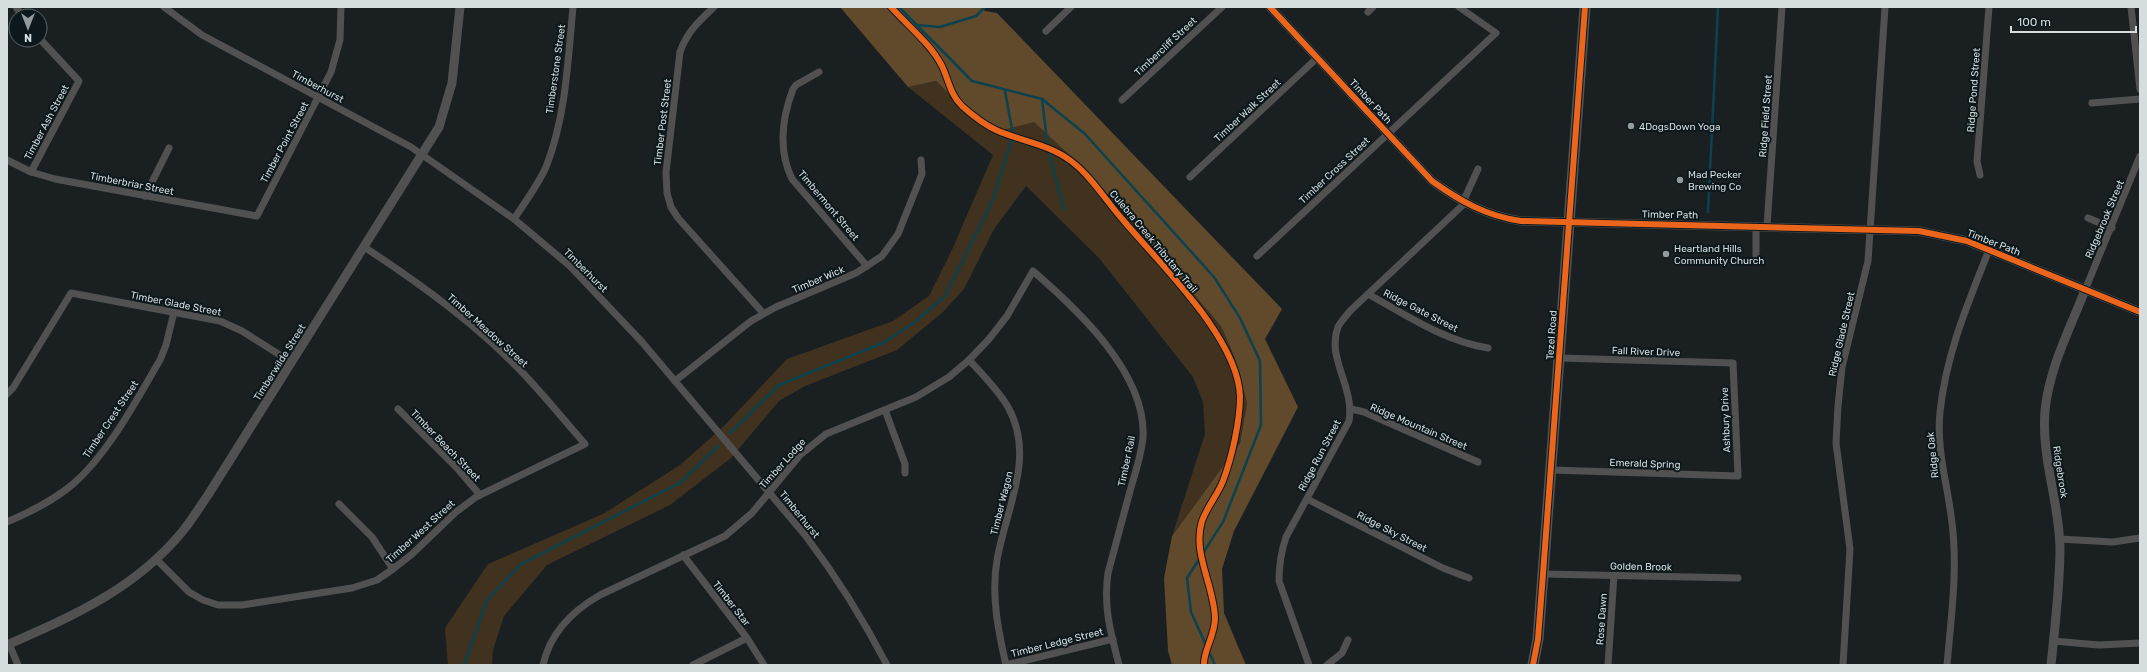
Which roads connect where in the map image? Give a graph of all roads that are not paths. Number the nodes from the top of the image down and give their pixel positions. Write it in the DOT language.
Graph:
graph roads {
  1 [pos="164,7"];
  2 [pos="342,7"];
  3 [pos="460,7"];
  4 [pos="573,7"];
  5 [pos="714,7"];
  6 [pos="1071,7"];
  7 [pos="1222,7"];
  8 [pos="1270,7"];
  9 [pos="1459,7"];
  10 [pos="1585,7"];
  11 [pos="1782,7"];
  12 [pos="1886,7"];
  13 [pos="1989,7"];
  14 [pos="2131,7"];
  15 [pos="1046,31"];
  16 [pos="48,48"];
  17 [pos="1317,58"];
  18 [pos="819,72"];
  19 [pos="2140,89"];
  20 [pos="319,98"];
  21 [pos="2140,99"];
  22 [pos="1122,100"];
  23 [pos="2092,103"];
  24 [pos="1388,134"];
  25 [pos="168,148"];
  26 [pos="422,155"];
  27 [pos="2140,156"];
  28 [pos="7,160"];
  29 [pos="920,160"];
  30 [pos="1478,169"];
  31 [pos="31,172"];
  32 [pos="1980,175"];
  33 [pos="1190,177"];
  34 [pos="145,196"];
  35 [pos="1464,202"];
  36 [pos="257,216"];
  37 [pos="2088,218"];
  38 [pos="514,219"];
  39 [pos="1569,223"];
  40 [pos="1756,226"];
  41 [pos="1767,226"];
  42 [pos="2112,228"];
  43 [pos="1870,229"];
  44 [pos="364,248"];
  45 [pos="1989,250"];
  46 [pos="1756,255"];
  47 [pos="1257,256"];
  48 [pos="867,266"];
  49 [pos="1033,271"];
  50 [pos="2086,290"];
  51 [pos="1368,294"];
  52 [pos="174,312"];
  53 [pos="2140,312"];
  54 [pos="764,313"];
  55 [pos="1488,348"];
  56 [pos="1559,358"];
  57 [pos="969,360"];
  58 [pos="291,362"];
  59 [pos="1733,363"];
  60 [pos="675,381"];
  61 [pos="7,394"];
  62 [pos="398,409"];
  63 [pos="1351,409"];
  64 [pos="885,410"];
  65 [pos="585,444"];
  66 [pos="1478,462"];
  67 [pos="1551,470"];
  68 [pos="905,473"];
  69 [pos="1738,476"];
  70 [pos="769,492"];
  71 [pos="480,495"];
  72 [pos="1307,499"];
  73 [pos="339,504"];
  74 [pos="7,522"];
  75 [pos="2140,538"];
  76 [pos="2059,539"];
  77 [pos="683,556"];
  78 [pos="156,560"];
  79 [pos="393,569"];
  80 [pos="1543,574"];
  81 [pos="1614,575"];
  82 [pos="1469,578"];
  83 [pos="1738,578"];
  84 [pos="746,638"];
  85 [pos="1113,639"];
  86 [pos="1348,640"];
  87 [pos="2053,641"];
  88 [pos="2140,643"];
  89 [pos="8,644"];
  90 [pos="18,665"];
  91 [pos="543,665"];
  92 [pos="693,665"];
  93 [pos="764,665"];
  94 [pos="887,665"];
  95 [pos="1006,665"];
  96 [pos="1119,665"];
  97 [pos="1309,665"];
  98 [pos="1327,665"];
  99 [pos="1533,665"];
  100 [pos="1608,665"];
  101 [pos="1843,665"];
  102 [pos="1947,665"];
  103 [pos="2051,665"];
  1 -- 20 [label="street, Timberhurst"];
  2 -- 20 [label="street, Timber Point Street"];
  3 -- 26 [label="street, Timberwilde Street"];
  4 -- 38 [label="street, Timberstone Street"];
  5 -- 54 [label="street, Timber Post Street"];
  6 -- 15 [label="street"];
  7 -- 22 [label="street, Timbercliff Street"];
  8 -- 17 [label="street, Timber Path"];
  9 -- 24 [label="street, Timber Cross Street"];
  10 -- 39 [label="main road, Tezel Road"];
  11 -- 41 [label="street, Ridge Field Street"];
  12 -- 43 [label="street, Ridge Glade Street"];
  13 -- 32 [label="street, Ridge Pond Street"];
  14 -- 19 [label="street"];
  16 -- 31 [label="street, Timber Ash Street"];
  17 -- 24 [label="street, Timber Path"];
  17 -- 33 [label="street, Timber Walk Street"];
  18 -- 48 [label="street, Timbermont Street"];
  20 -- 26 [label="street, Timberhurst"];
  20 -- 36 [label="street, Timber Point Street"];
  21 -- 23 [label="street"];
  24 -- 35 [label="street, Timber Path"];
  24 -- 47 [label="street, Timber Cross Street"];
  25 -- 34 [label="street"];
  26 -- 38 [label="street, Timberhurst"];
  26 -- 44 [label="street, Timberwilde Street"];
  27 -- 42 [label="street, Ridgebrook Street"];
  28 -- 31 [label="street, Timberbriar Street"];
  29 -- 48 [label="street, Timber Wick"];
  30 -- 35 [label="street"];
  31 -- 34 [label="street, Timberbriar Street"];
  34 -- 36 [label="street, Timberbriar Street"];
  35 -- 39 [label="street, Timber Path"];
  35 -- 51 [label="street, Ridge Run Street"];
  37 -- 42 [label="street"];
  38 -- 60 [label="street, Timberhurst"];
  39 -- 40 [label="street, Timber Path"];
  39 -- 56 [label="main road, Tezel Road"];
  40 -- 41 [label="street, Timber Path"];
  40 -- 46 [label="street"];
  41 -- 43 [label="street, Timber Path"];
  42 -- 50 [label="street, Ridgebrook Street"];
  43 -- 45 [label="street, Timber Path"];
  43 -- 101 [label="street, Ridge Glade Street"];
  44 -- 58 [label="street, Timberwilde Street"];
  44 -- 65 [label="street, Timber Meadow Street"];
  45 -- 50 [label="street, Timber Path"];
  45 -- 102 [label="street, Ridge Oak"];
  48 -- 54 [label="street, Timber Wick"];
  49 -- 57 [label="street, Timber Lodge"];
  49 -- 85 [label="street, Timber Rail"];
  50 -- 53 [label="street, Timber Path"];
  50 -- 76 [label="street, Ridgebrook"];
  51 -- 55 [label="street, Ridge Gate Street"];
  51 -- 63 [label="street, Ridge Run Street"];
  52 -- 58 [label="street, Timber Glade Street"];
  52 -- 61 [label="street, Timber Glade Street"];
  52 -- 74 [label="street, Timber Crest Street"];
  54 -- 60 [label="street, Timber Wick"];
  56 -- 59 [label="street, Fall River Drive"];
  56 -- 67 [label="main road, Tezel Road"];
  57 -- 64 [label="street, Timber Lodge"];
  57 -- 95 [label="street, Timber Wagon"];
  58 -- 78 [label="street, Timberwilde Street"];
  59 -- 69 [label="street, Ashbury Drive"];
  60 -- 70 [label="street, Timberhurst"];
  62 -- 71 [label="street, Timber Beach Street"];
  63 -- 66 [label="street, Ridge Mountain Street"];
  63 -- 72 [label="street, Ridge Run Street"];
  64 -- 68 [label="street"];
  64 -- 70 [label="street, Timber Lodge"];
  65 -- 71 [label="street, Timber West Street"];
  67 -- 69 [label="street, Emerald Spring"];
  67 -- 80 [label="main road, Tezel Road"];
  70 -- 77 [label="street, Timber Lodge"];
  70 -- 94 [label="street, Timberhurst"];
  71 -- 79 [label="street, Timber West Street"];
  72 -- 82 [label="street, Ridge Sky Street"];
  72 -- 97 [label="street, Ridge Run Street"];
  73 -- 79 [label="street"];
  75 -- 76 [label="street"];
  76 -- 87 [label="street, Ridgebrook"];
  77 -- 84 [label="street, Timber Star"];
  77 -- 91 [label="street, Timber Lodge"];
  78 -- 79 [label="street, Timber West Street"];
  78 -- 89 [label="street, Timberwilde Street"];
  80 -- 81 [label="street, Golden Brook"];
  80 -- 99 [label="main road, Tezel Road"];
  81 -- 83 [label="street, Golden Brook"];
  81 -- 100 [label="street, Rose Dawn"];
  84 -- 92 [label="street"];
  84 -- 93 [label="street, Timber Star"];
  85 -- 95 [label="street, Timber Ledge Street"];
  85 -- 96 [label="street, Timber Rail"];
  86 -- 98 [label="street"];
  87 -- 88 [label="street"];
  87 -- 103 [label="street, Ridgebrook"];
  89 -- 90 [label="street"];
}
